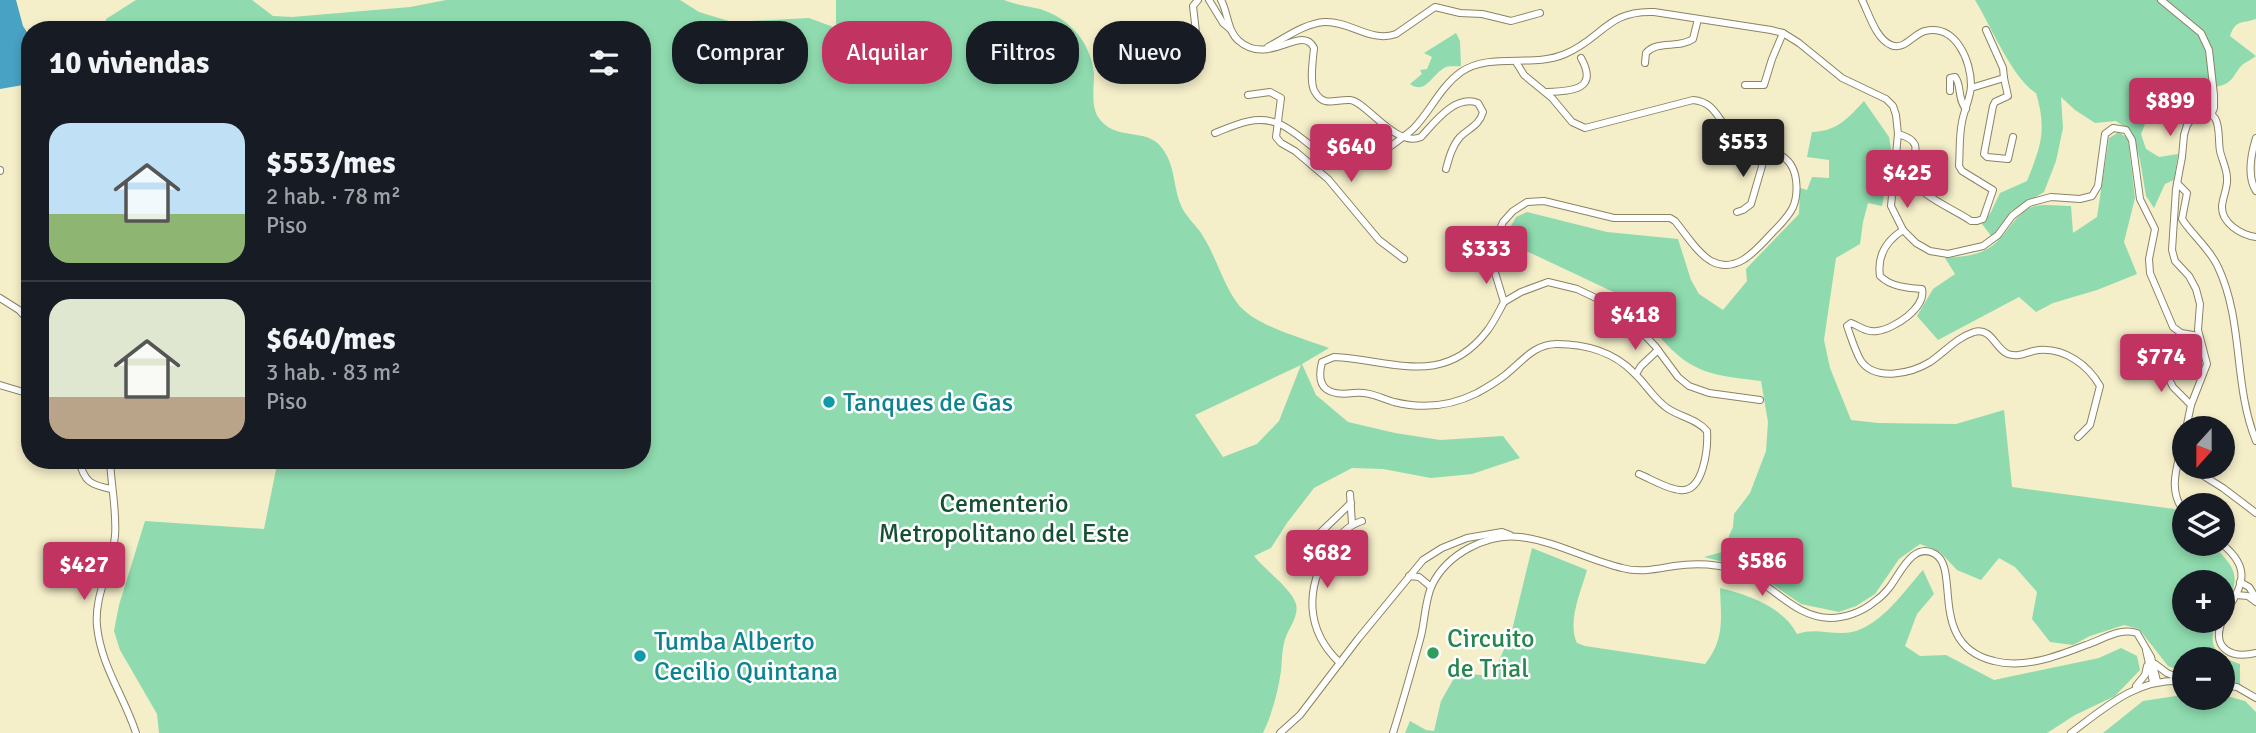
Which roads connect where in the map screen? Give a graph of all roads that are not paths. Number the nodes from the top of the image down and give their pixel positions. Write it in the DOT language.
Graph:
graph roads {
  1 [pos="1199,0"];
  2 [pos="1209,0"];
  3 [pos="1221,0"];
  4 [pos="1862,0"];
  5 [pos="2161,0"];
  6 [pos="1438,3"];
  7 [pos="1540,13"];
  8 [pos="1698,19"];
  9 [pos="1195,21"];
  10 [pos="1232,30"];
  11 [pos="1986,30"];
  12 [pos="1783,33"];
  13 [pos="1263,51"];
  14 [pos="1581,58"];
  15 [pos="1516,62"];
  16 [pos="1646,63"];
  17 [pos="2004,78"];
  18 [pos="1745,85"];
  19 [pos="1971,88"];
  20 [pos="1950,91"];
  21 [pos="1546,92"];
  22 [pos="1248,94"];
  23 [pos="1966,109"];
  24 [pos="2211,115"];
  25 [pos="1278,123"];
  26 [pos="1215,133"];
  27 [pos="1898,134"];
  28 [pos="1402,136"];
  29 [pos="2013,137"];
  30 [pos="2256,138"];
  31 [pos="1767,149"];
  32 [pos="1446,169"];
  33 [pos="2177,183"];
  34 [pos="2256,191"];
  35 [pos="1737,212"];
  36 [pos="1903,230"];
  37 [pos="2256,237"];
  38 [pos="1404,259"];
  39 [pos="0,298"];
  40 [pos="1504,302"];
  41 [pos="21,312"];
  42 [pos="2199,336"];
  43 [pos="1658,350"];
  44 [pos="2155,359"];
  45 [pos="1636,374"];
  46 [pos="0,385"];
  47 [pos="21,391"];
  48 [pos="1760,400"];
  49 [pos="2191,405"];
  50 [pos="2189,416"];
  51 [pos="2078,437"];
  52 [pos="2256,441"];
  53 [pos="82,469"];
  54 [pos="110,469"];
  55 [pos="1639,474"];
  56 [pos="2211,480"];
  57 [pos="111,489"];
  58 [pos="1350,494"];
  59 [pos="1351,503"];
  60 [pos="2256,513"];
  61 [pos="1362,521"];
  62 [pos="1352,523"];
  63 [pos="1321,532"];
  64 [pos="1515,536"];
  65 [pos="2234,556"];
  66 [pos="1409,576"];
  67 [pos="2240,582"];
  68 [pos="1431,587"];
  69 [pos="2236,595"];
  70 [pos="2256,600"];
  71 [pos="2219,633"];
  72 [pos="2256,653"];
  73 [pos="2151,662"];
  74 [pos="1340,663"];
  75 [pos="2172,675"];
  76 [pos="2172,681"];
  77 [pos="2155,682"];
  78 [pos="2235,687"];
  79 [pos="2132,690"];
  80 [pos="2256,698"];
  81 [pos="136,733"];
  82 [pos="1280,733"];
  83 [pos="1392,733"];
  84 [pos="2071,733"];
  1 -- 9 [label="street"];
  2 -- 10 [label="street"];
  3 -- 10 [label="street"];
  4 -- 19 [label="street"];
  5 -- 24 [label="street"];
  6 -- 7 [label="street"];
  6 -- 13 [label="street"];
  8 -- 12 [label="street"];
  8 -- 15 [label="street"];
  8 -- 16 [label="street"];
  10 -- 13 [label="street"];
  11 -- 17 [label="street"];
  12 -- 18 [label="street"];
  12 -- 27 [label="street"];
  13 -- 28 [label="street"];
  14 -- 21 [label="street"];
  15 -- 21 [label="street"];
  15 -- 28 [label="street"];
  17 -- 19 [label="street"];
  17 -- 29 [label="street"];
  19 -- 23 [label="street"];
  20 -- 23 [label="street"];
  21 -- 31 [label="street"];
  22 -- 25 [label="street"];
  23 -- 27 [label="street"];
  24 -- 33 [label="street"];
  24 -- 37 [label="street"];
  25 -- 26 [label="street"];
  25 -- 28 [label="street"];
  25 -- 38 [label="street"];
  27 -- 36 [label="street"];
  28 -- 32 [label="street"];
  30 -- 34 [label="street"];
  31 -- 35 [label="street"];
  31 -- 40 [label="street"];
  33 -- 42 [label="street"];
  33 -- 52 [label="street"];
  36 -- 42 [label="street"];
  36 -- 51 [label="street"];
  39 -- 41 [label="street"];
  40 -- 43 [label="street"];
  40 -- 45 [label="street"];
  42 -- 49 [label="street"];
  43 -- 45 [label="street"];
  43 -- 48 [label="street"];
  44 -- 49 [label="street"];
  45 -- 55 [label="street"];
  46 -- 47 [label="street"];
  49 -- 50 [label="street"];
  53 -- 57 [label="street"];
  54 -- 57 [label="street"];
  56 -- 60 [label="street"];
  57 -- 81 [label="street"];
  58 -- 59 [label="street"];
  59 -- 62 [label="street"];
  59 -- 63 [label="street"];
  61 -- 62 [label="street"];
  62 -- 74 [label="street"];
  64 -- 66 [label="street"];
  64 -- 68 [label="street"];
  64 -- 73 [label="street"];
  65 -- 67 [label="street"];
  66 -- 68 [label="street"];
  66 -- 74 [label="street"];
  67 -- 69 [label="street"];
  67 -- 70 [label="street"];
  68 -- 83 [label="street"];
  69 -- 70 [label="street"];
  71 -- 72 [label="street"];
  73 -- 75 [label="street"];
  73 -- 77 [label="street"];
  73 -- 79 [label="street"];
  74 -- 82 [label="street"];
  76 -- 77 [label="street"];
  77 -- 79 [label="street"];
  78 -- 80 [label="street"];
  79 -- 84 [label="street"];
}
